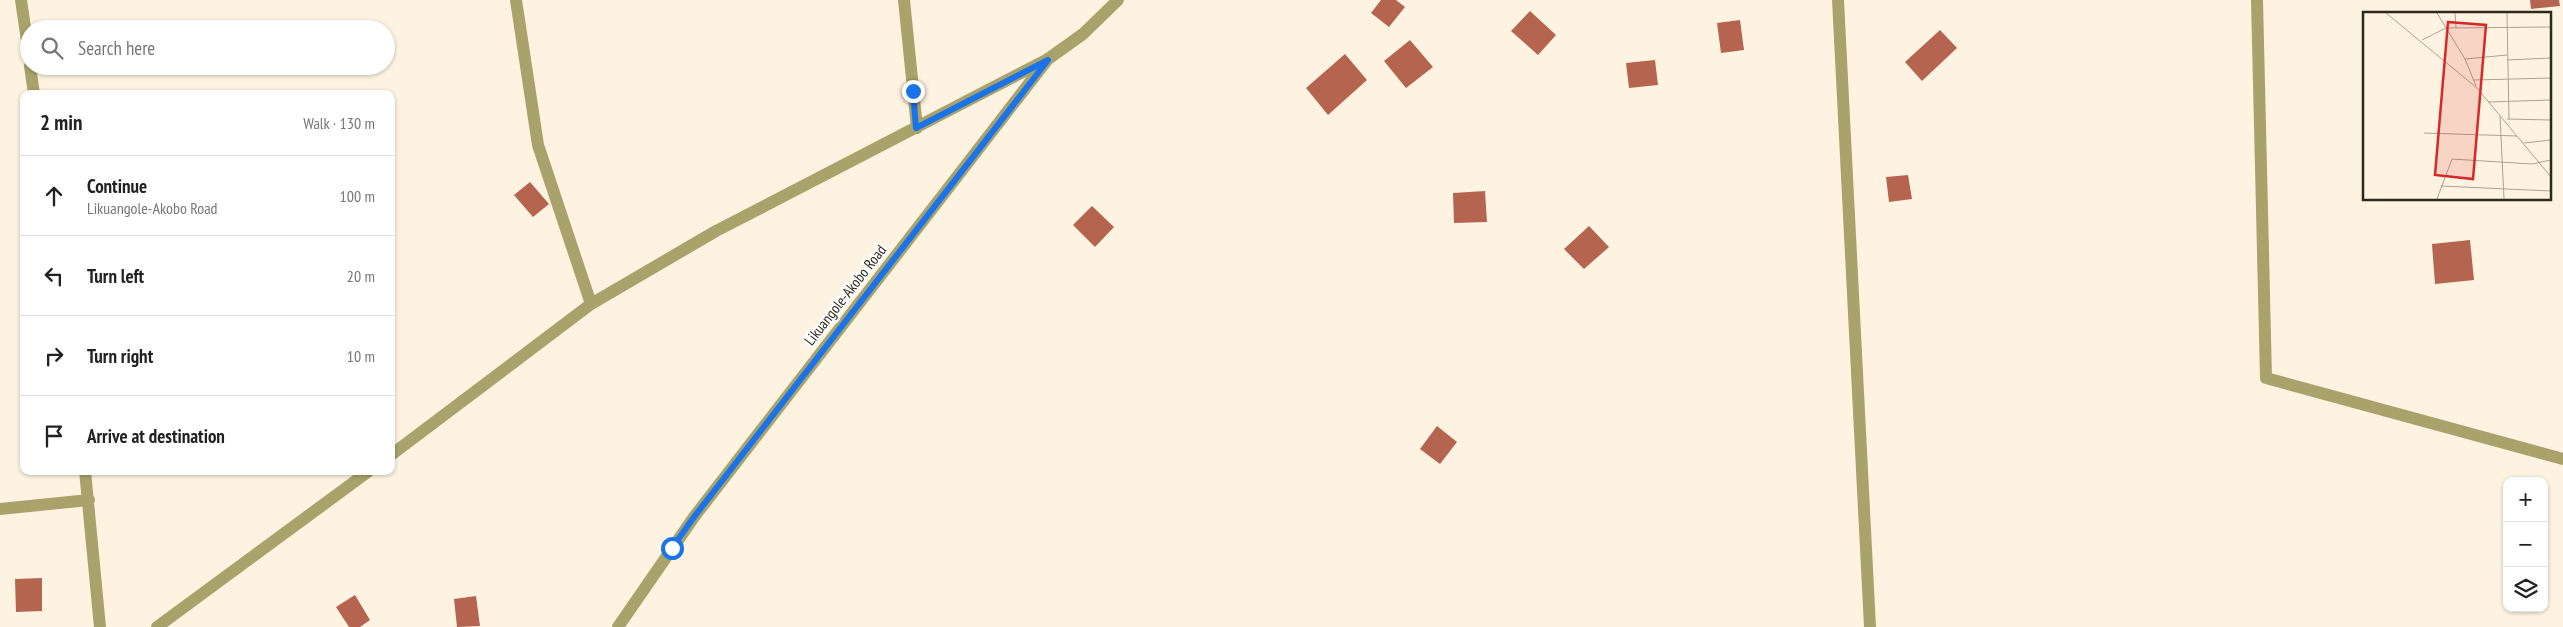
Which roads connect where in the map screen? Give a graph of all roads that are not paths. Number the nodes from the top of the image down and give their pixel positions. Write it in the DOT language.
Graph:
graph roads {
  1 [pos="21,0"];
  2 [pos="516,0"];
  3 [pos="904,0"];
  4 [pos="1118,0"];
  5 [pos="1838,0"];
  6 [pos="2256,0"];
  7 [pos="24,20"];
  8 [pos="1048,60"];
  9 [pos="31,75"];
  10 [pos="33,90"];
  11 [pos="916,128"];
  12 [pos="591,304"];
  13 [pos="395,452"];
  14 [pos="2563,459"];
  15 [pos="86,475"];
  16 [pos="364,475"];
  17 [pos="89,500"];
  18 [pos="0,509"];
  19 [pos="100,627"];
  20 [pos="157,627"];
  21 [pos="618,627"];
  22 [pos="1870,627"];
  1 -- 7 [label="street"];
  2 -- 12 [label="street"];
  3 -- 11 [label="street"];
  4 -- 8 [label="street, Likuangole-Akobo Road"];
  5 -- 22 [label="street"];
  6 -- 14 [label="street"];
  8 -- 11 [label="street"];
  8 -- 21 [label="street, Likuangole-Akobo Road"];
  9 -- 10 [label="street"];
  11 -- 12 [label="street"];
  12 -- 13 [label="street"];
  15 -- 17 [label="street"];
  16 -- 20 [label="street"];
  17 -- 18 [label="street"];
  17 -- 19 [label="street"];
}
